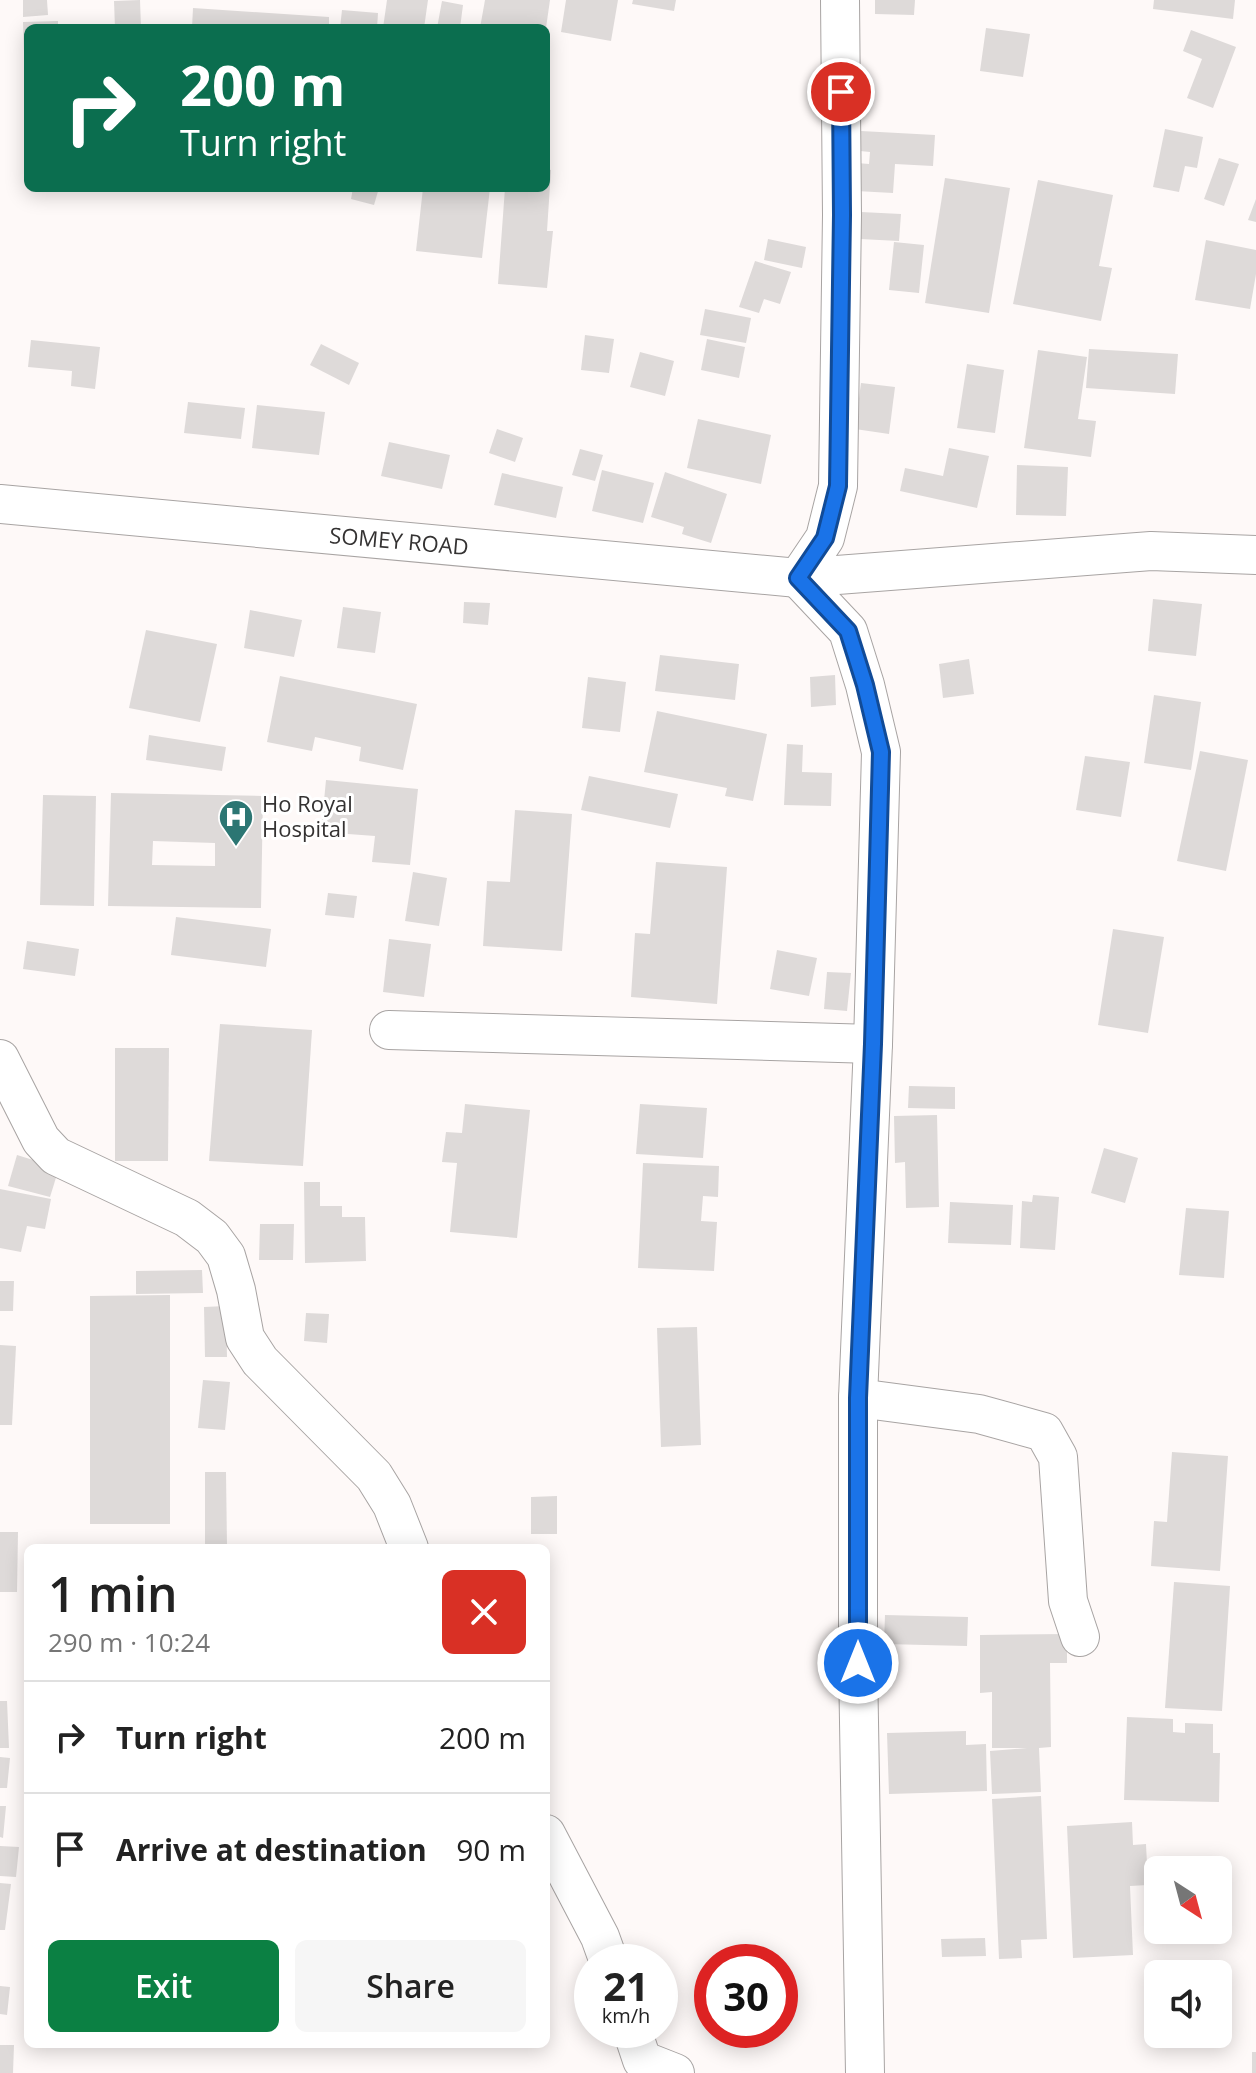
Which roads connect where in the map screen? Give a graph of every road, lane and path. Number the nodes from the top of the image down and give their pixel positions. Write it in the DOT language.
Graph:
graph roads {
  1 [pos="840,0"];
  2 [pos="0,504"];
  3 [pos="1256,555"];
  4 [pos="798,578"];
  5 [pos="389,1030"];
  6 [pos="873,1044"];
  7 [pos="0,1059"];
  8 [pos="858,1398"];
  9 [pos="407,1544"];
  10 [pos="1080,1637"];
  11 [pos="550,1842"];
  12 [pos="603,1944"];
  13 [pos="638,2048"];
  14 [pos="675,2073"];
  15 [pos="865,2073"];
  1 -- 4 [label="street"];
  2 -- 4 [label="street, SOMEY ROAD"];
  3 -- 4 [label="street, SOMEY ROAD"];
  4 -- 6 [label="street"];
  5 -- 6 [label="street"];
  6 -- 8 [label="street"];
  7 -- 9 [label="street"];
  8 -- 10 [label="street"];
  8 -- 15 [label="street"];
  11 -- 12 [label="street"];
  13 -- 14 [label="street"];
}
